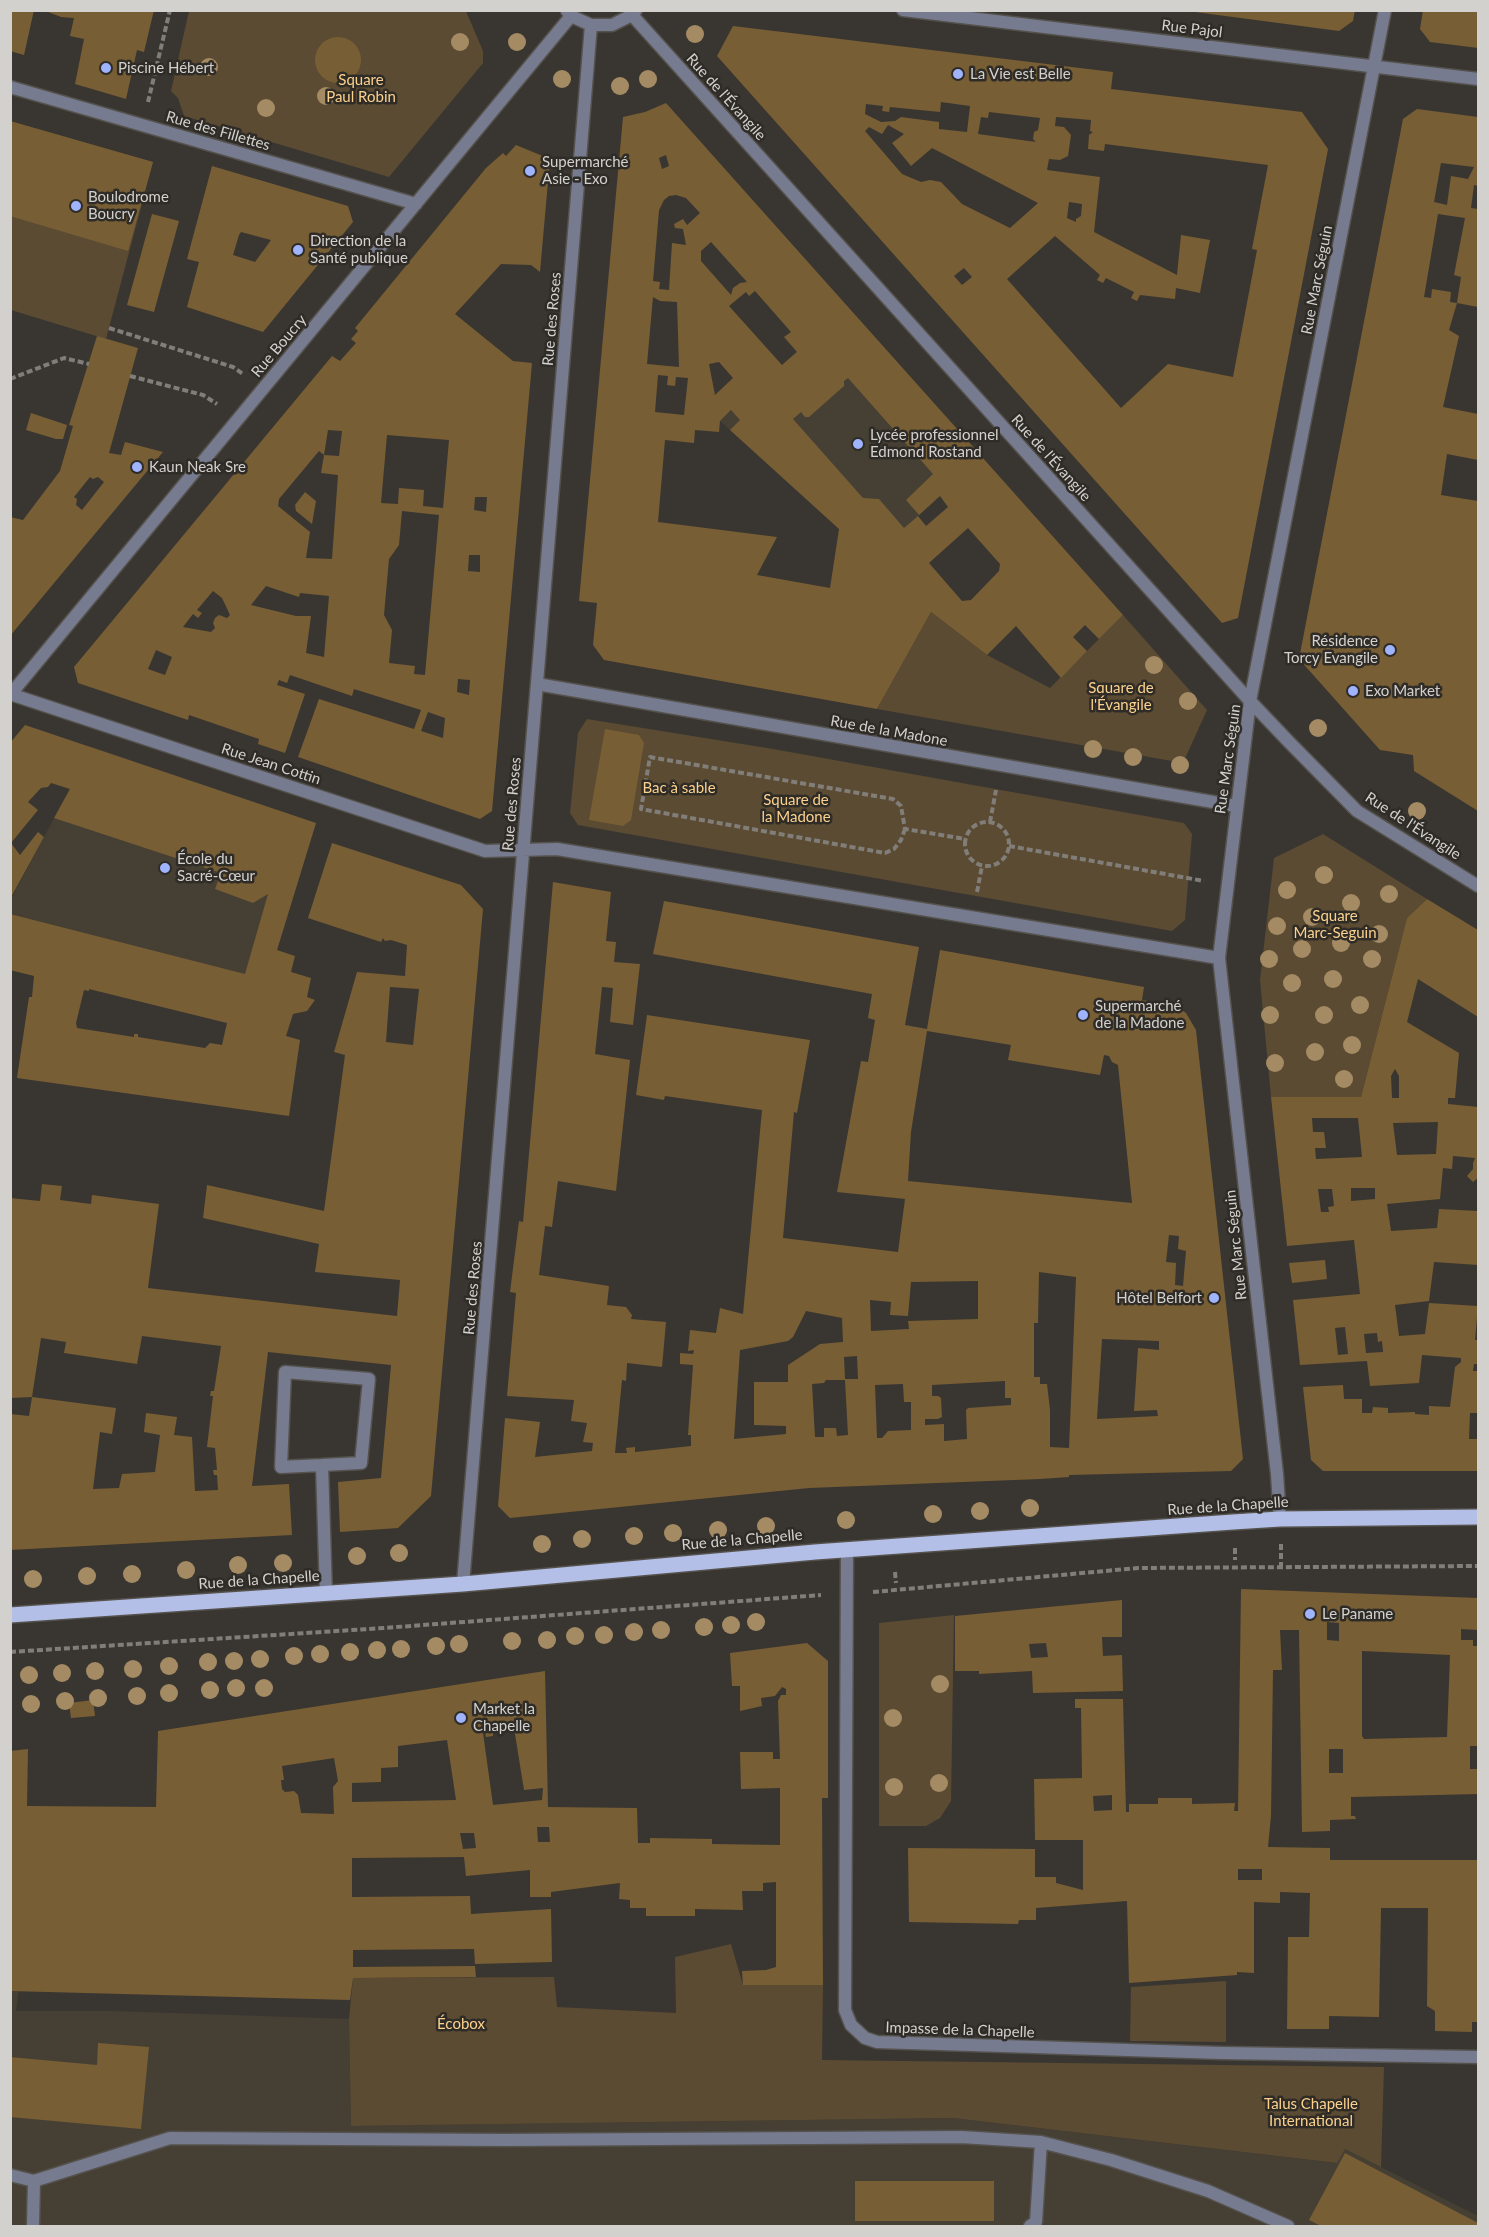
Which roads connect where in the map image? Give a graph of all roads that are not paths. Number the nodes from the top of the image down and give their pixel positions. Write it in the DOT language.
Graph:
graph roads {
  1 [pos="903,10"];
  2 [pos="1385,10"];
  3 [pos="634,13"];
  4 [pos="568,14"];
  5 [pos="591,25"];
  6 [pos="1375,65"];
  7 [pos="1479,79"];
  8 [pos="10,87"];
  9 [pos="416,204"];
  10 [pos="537,684"];
  11 [pos="11,694"];
  12 [pos="1250,701"];
  13 [pos="1236,806"];
  14 [pos="524,848"];
  15 [pos="1479,886"];
  16 [pos="1219,958"];
  17 [pos="322,1465"];
  18 [pos="1479,1517"];
  19 [pos="1280,1519"];
  20 [pos="847,1550"];
  21 [pos="463,1584"];
  22 [pos="326,1594"];
  23 [pos="10,1615"];
  24 [pos="1479,2057"];
  25 [pos="1041,2142"];
  26 [pos="10,2175"];
  27 [pos="34,2181"];
  28 [pos="33,2226"];
  29 [pos="1030,2226"];
  30 [pos="1288,2226"];
  1 -- 6 [label="street, Rue Pajol"];
  2 -- 6 [label="street, Rue Marc Séguin"];
  3 -- 5 [label="street"];
  3 -- 12 [label="street, Rue de l'Évangile"];
  4 -- 5 [label="street"];
  4 -- 9 [label="street, Rue Boucry"];
  5 -- 10 [label="street, Rue des Roses"];
  6 -- 7 [label="street, Rue Pajol"];
  6 -- 12 [label="street, Rue Marc Séguin"];
  8 -- 9 [label="street, Rue des Fillettes"];
  9 -- 11 [label="street, Rue Boucry"];
  10 -- 13 [label="street, Rue de la Madone"];
  10 -- 14 [label="street, Rue des Roses"];
  11 -- 14 [label="street, Rue Jean Cottin"];
  12 -- 13 [label="street, Rue Marc Séguin"];
  12 -- 15 [label="street, Rue de l'Évangile"];
  13 -- 16 [label="street, Rue Marc Séguin"];
  14 -- 16 [label="street"];
  14 -- 21 [label="street, Rue des Roses"];
  16 -- 19 [label="street, Rue Marc Séguin"];
  17 -- 17 [label="street"];
  17 -- 22 [label="street"];
  18 -- 19 [label="main road, Rue de la Chapelle"];
  19 -- 20 [label="main road, Rue de la Chapelle"];
  20 -- 21 [label="main road, Rue de la Chapelle"];
  20 -- 24 [label="street, Impasse de la Chapelle"];
  21 -- 22 [label="main road, Rue de la Chapelle"];
  22 -- 23 [label="main road, Rue de la Chapelle"];
  25 -- 27 [label="street"];
  25 -- 29 [label="street"];
  25 -- 30 [label="street"];
  26 -- 27 [label="street"];
  27 -- 28 [label="street"];
}
